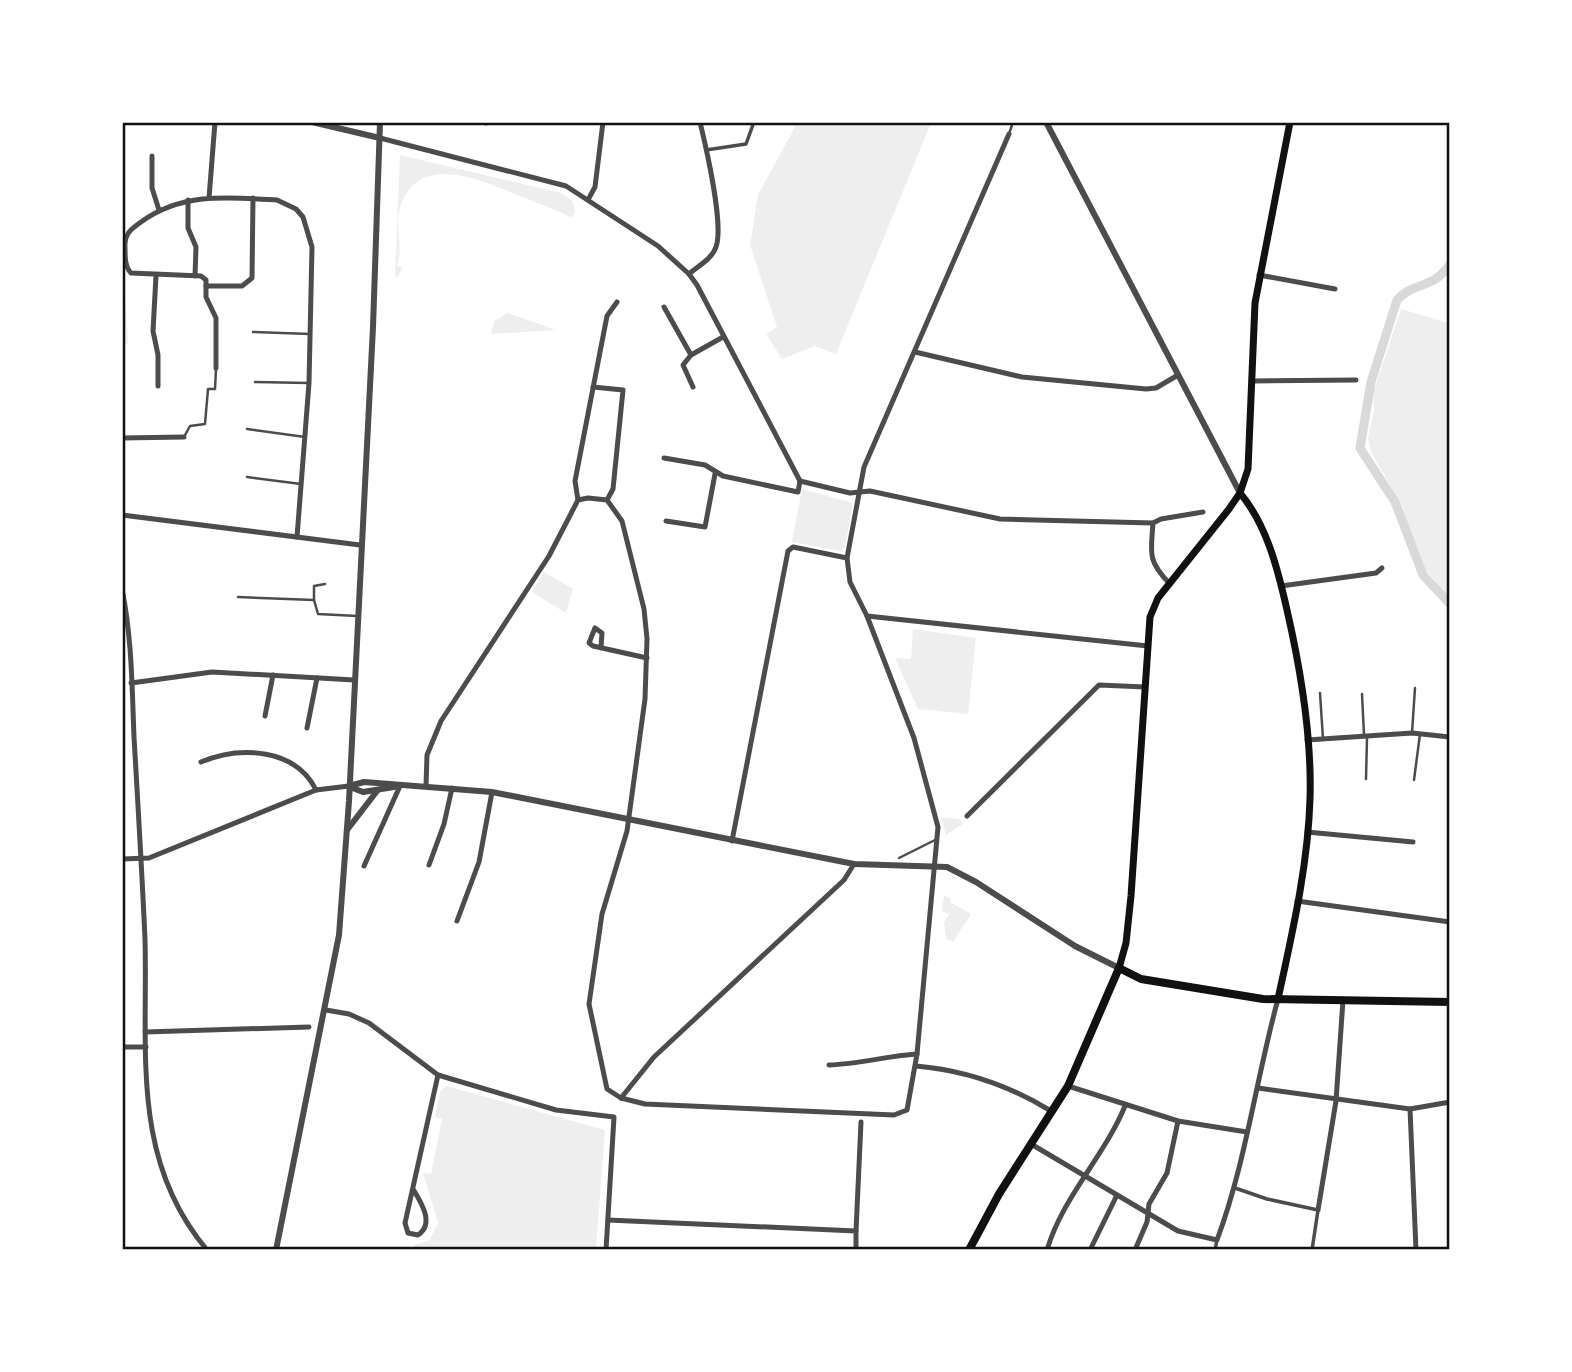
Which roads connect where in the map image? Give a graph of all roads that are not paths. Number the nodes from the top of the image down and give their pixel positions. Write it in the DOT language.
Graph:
graph roads {
  1 [pos="215,122"];
  2 [pos="312,122"];
  3 [pos="380,122"];
  4 [pos="603,122"];
  5 [pos="700,122"];
  6 [pos="754,122"];
  7 [pos="1013,122"];
  8 [pos="1046,122"];
  9 [pos="1290,122"];
  10 [pos="1009,134"];
  11 [pos="380,138"];
  12 [pos="706,150"];
  13 [pos="152,156"];
  14 [pos="209,198"];
  15 [pos="253,198"];
  16 [pos="589,198"];
  17 [pos="188,200"];
  18 [pos="159,210"];
  19 [pos="122,224"];
  20 [pos="131,229"];
  21 [pos="689,274"];
  22 [pos="1259,275"];
  23 [pos="156,276"];
  24 [pos="195,276"];
  25 [pos="206,286"];
  26 [pos="1335,289"];
  27 [pos="617,302"];
  28 [pos="664,307"];
  29 [pos="253,332"];
  30 [pos="310,334"];
  31 [pos="723,337"];
  32 [pos="915,352"];
  33 [pos="691,355"];
  34 [pos="216,368"];
  35 [pos="1178,376"];
  36 [pos="1356,380"];
  37 [pos="255,382"];
  38 [pos="1252,382"];
  39 [pos="309,383"];
  40 [pos="158,386"];
  41 [pos="593,387"];
  42 [pos="693,387"];
  43 [pos="247,429"];
  44 [pos="184,437"];
  45 [pos="305,437"];
  46 [pos="122,438"];
  47 [pos="664,458"];
  48 [pos="715,474"];
  49 [pos="247,477"];
  50 [pos="800,481"];
  51 [pos="301,484"];
  52 [pos="858,492"];
  53 [pos="1240,493"];
  54 [pos="578,500"];
  55 [pos="607,500"];
  56 [pos="1203,512"];
  57 [pos="122,515"];
  58 [pos="666,521"];
  59 [pos="1153,523"];
  60 [pos="297,537"];
  61 [pos="360,545"];
  62 [pos="847,558"];
  63 [pos="1382,568"];
  64 [pos="1169,583"];
  65 [pos="326,584"];
  66 [pos="1282,586"];
  67 [pos="123,592"];
  68 [pos="237,597"];
  69 [pos="314,600"];
  70 [pos="357,617"];
  71 [pos="867,617"];
  72 [pos="1148,646"];
  73 [pos="601,648"];
  74 [pos="647,658"];
  75 [pos="273,675"];
  76 [pos="317,678"];
  77 [pos="354,680"];
  78 [pos="131,683"];
  79 [pos="1145,687"];
  80 [pos="1415,688"];
  81 [pos="1320,693"];
  82 [pos="1362,694"];
  83 [pos="265,716"];
  84 [pos="307,728"];
  85 [pos="1412,733"];
  86 [pos="1420,734"];
  87 [pos="1366,735"];
  88 [pos="1450,737"];
  89 [pos="1324,739"];
  90 [pos="1307,740"];
  91 [pos="201,762"];
  92 [pos="1366,779"];
  93 [pos="1414,780"];
  94 [pos="349,786"];
  95 [pos="400,786"];
  96 [pos="426,786"];
  97 [pos="452,787"];
  98 [pos="316,790"];
  99 [pos="377,791"];
  100 [pos="492,792"];
  101 [pos="967,816"];
  102 [pos="628,821"];
  103 [pos="346,832"];
  104 [pos="1307,832"];
  105 [pos="939,838"];
  106 [pos="732,841"];
  107 [pos="1413,842"];
  108 [pos="899,858"];
  109 [pos="122,859"];
  110 [pos="141,859"];
  111 [pos="853,864"];
  112 [pos="429,865"];
  113 [pos="936,865"];
  114 [pos="364,866"];
  115 [pos="1297,901"];
  116 [pos="457,921"];
  117 [pos="1450,922"];
  118 [pos="1119,968"];
  119 [pos="1278,999"];
  120 [pos="1343,1000"];
  121 [pos="1450,1002"];
  122 [pos="326,1010"];
  123 [pos="309,1027"];
  124 [pos="145,1032"];
  125 [pos="122,1046"];
  126 [pos="146,1047"];
  127 [pos="917,1054"];
  128 [pos="829,1065"];
  129 [pos="916,1066"];
  130 [pos="438,1075"];
  131 [pos="1068,1086"];
  132 [pos="1258,1088"];
  133 [pos="621,1098"];
  134 [pos="1335,1101"];
  135 [pos="1449,1105"];
  136 [pos="1125,1106"];
  137 [pos="1410,1109"];
  138 [pos="1051,1111"];
  139 [pos="1178,1121"];
  140 [pos="861,1122"];
  141 [pos="1247,1132"];
  142 [pos="1031,1144"];
  143 [pos="1083,1175"];
  144 [pos="1235,1188"];
  145 [pos="413,1189"];
  146 [pos="1117,1195"];
  147 [pos="1318,1210"];
  148 [pos="1148,1214"];
  149 [pos="608,1220"];
  150 [pos="856,1231"];
  151 [pos="1217,1240"];
  152 [pos="1313,1248"];
  153 [pos="207,1250"];
  154 [pos="276,1250"];
  155 [pos="606,1250"];
  156 [pos="856,1250"];
  157 [pos="969,1250"];
  158 [pos="1046,1250"];
  159 [pos="1090,1250"];
  160 [pos="1135,1250"];
  161 [pos="1215,1250"];
  162 [pos="1416,1250"];
  1 -- 14 [label="street"];
  2 -- 11 [label="street"];
  3 -- 11 [label="street"];
  4 -- 16 [label="street"];
  5 -- 12 [label="street"];
  6 -- 12 [label="street"];
  7 -- 10 [label="lane"];
  8 -- 35 [label="street"];
  9 -- 22 [label="main road"];
  10 -- 32 [label="street"];
  11 -- 16 [label="street"];
  11 -- 61 [label="street"];
  12 -- 21 [label="street"];
  13 -- 18 [label="street"];
  14 -- 15 [label="street"];
  14 -- 17 [label="street"];
  15 -- 25 [label="street"];
  15 -- 30 [label="street"];
  16 -- 21 [label="street"];
  17 -- 18 [label="street"];
  17 -- 24 [label="street"];
  18 -- 20 [label="street"];
  19 -- 20 [label="street"];
  20 -- 23 [label="street"];
  21 -- 31 [label="street"];
  22 -- 26 [label="street"];
  22 -- 38 [label="main road"];
  23 -- 24 [label="street"];
  23 -- 40 [label="street"];
  24 -- 25 [label="street"];
  25 -- 34 [label="street"];
  27 -- 41 [label="street"];
  28 -- 33 [label="street"];
  29 -- 30 [label="lane"];
  30 -- 39 [label="street"];
  31 -- 33 [label="street"];
  31 -- 50 [label="street"];
  32 -- 35 [label="street"];
  32 -- 52 [label="street"];
  33 -- 42 [label="street"];
  34 -- 44 [label="lane"];
  35 -- 53 [label="street"];
  36 -- 38 [label="street"];
  37 -- 39 [label="lane"];
  38 -- 53 [label="main road"];
  39 -- 45 [label="street"];
  41 -- 54 [label="street"];
  41 -- 55 [label="street"];
  43 -- 45 [label="lane"];
  44 -- 46 [label="street"];
  45 -- 51 [label="street"];
  47 -- 48 [label="street"];
  48 -- 50 [label="street"];
  48 -- 58 [label="street"];
  49 -- 51 [label="lane"];
  50 -- 52 [label="street"];
  51 -- 60 [label="street"];
  52 -- 59 [label="street"];
  52 -- 62 [label="street"];
  53 -- 64 [label="main road"];
  53 -- 66 [label="main road"];
  54 -- 55 [label="street"];
  54 -- 96 [label="street"];
  55 -- 74 [label="street"];
  56 -- 59 [label="street"];
  57 -- 60 [label="street"];
  59 -- 64 [label="street"];
  60 -- 61 [label="street"];
  61 -- 70 [label="street"];
  62 -- 71 [label="street"];
  62 -- 106 [label="street"];
  63 -- 66 [label="street"];
  64 -- 72 [label="main road"];
  65 -- 69 [label="lane"];
  66 -- 90 [label="main road"];
  67 -- 78 [label="street"];
  68 -- 69 [label="lane"];
  69 -- 70 [label="lane"];
  70 -- 77 [label="street"];
  71 -- 72 [label="street"];
  71 -- 105 [label="street"];
  72 -- 79 [label="main road"];
  73 -- 74 [label="street"];
  74 -- 102 [label="street"];
  75 -- 76 [label="street"];
  75 -- 78 [label="street"];
  75 -- 83 [label="street"];
  76 -- 77 [label="street"];
  76 -- 84 [label="street"];
  77 -- 94 [label="street"];
  78 -- 110 [label="street"];
  79 -- 101 [label="street"];
  79 -- 118 [label="main road"];
  80 -- 85 [label="lane"];
  81 -- 89 [label="lane"];
  82 -- 87 [label="lane"];
  85 -- 86 [label="street"];
  85 -- 87 [label="street"];
  86 -- 88 [label="street"];
  86 -- 93 [label="lane"];
  87 -- 89 [label="street"];
  87 -- 92 [label="lane"];
  89 -- 90 [label="street"];
  90 -- 104 [label="main road"];
  91 -- 98 [label="street"];
  94 -- 95 [label="street"];
  94 -- 98 [label="street"];
  94 -- 99 [label="street"];
  94 -- 103 [label="street"];
  95 -- 96 [label="street"];
  95 -- 99 [label="street"];
  95 -- 114 [label="street"];
  96 -- 97 [label="street"];
  97 -- 100 [label="street"];
  97 -- 112 [label="street"];
  98 -- 110 [label="street"];
  99 -- 103 [label="street"];
  100 -- 102 [label="street"];
  100 -- 116 [label="street"];
  102 -- 106 [label="street"];
  102 -- 133 [label="street"];
  103 -- 122 [label="street"];
  104 -- 107 [label="street"];
  104 -- 115 [label="main road"];
  105 -- 108 [label="lane"];
  105 -- 113 [label="street"];
  106 -- 111 [label="street"];
  109 -- 110 [label="street"];
  110 -- 124 [label="street"];
  111 -- 113 [label="street"];
  111 -- 133 [label="street"];
  113 -- 118 [label="street"];
  113 -- 127 [label="street"];
  115 -- 117 [label="street"];
  115 -- 119 [label="main road"];
  118 -- 119 [label="main road"];
  118 -- 131 [label="main road"];
  119 -- 120 [label="main road"];
  119 -- 132 [label="street"];
  120 -- 121 [label="main road"];
  120 -- 134 [label="street"];
  122 -- 130 [label="street"];
  122 -- 154 [label="street"];
  123 -- 124 [label="street"];
  124 -- 126 [label="street"];
  125 -- 126 [label="street"];
  126 -- 153 [label="street"];
  127 -- 128 [label="street"];
  127 -- 129 [label="street"];
  129 -- 133 [label="street"];
  129 -- 138 [label="street"];
  130 -- 145 [label="street"];
  130 -- 149 [label="street"];
  131 -- 136 [label="street"];
  131 -- 138 [label="main road"];
  132 -- 134 [label="street"];
  132 -- 141 [label="street"];
  134 -- 137 [label="street"];
  134 -- 147 [label="street"];
  135 -- 137 [label="street"];
  136 -- 139 [label="street"];
  136 -- 143 [label="street"];
  137 -- 162 [label="street"];
  138 -- 142 [label="main road"];
  139 -- 141 [label="street"];
  139 -- 148 [label="street"];
  140 -- 150 [label="street"];
  141 -- 144 [label="street"];
  142 -- 143 [label="street"];
  142 -- 157 [label="main road"];
  143 -- 146 [label="street"];
  143 -- 158 [label="street"];
  144 -- 147 [label="street"];
  144 -- 151 [label="street"];
  145 -- 145 [label="street"];
  146 -- 148 [label="street"];
  146 -- 159 [label="street"];
  147 -- 152 [label="street"];
  148 -- 151 [label="street"];
  148 -- 160 [label="street"];
  149 -- 150 [label="street"];
  149 -- 155 [label="street"];
  150 -- 156 [label="street"];
  151 -- 161 [label="street"];
}
